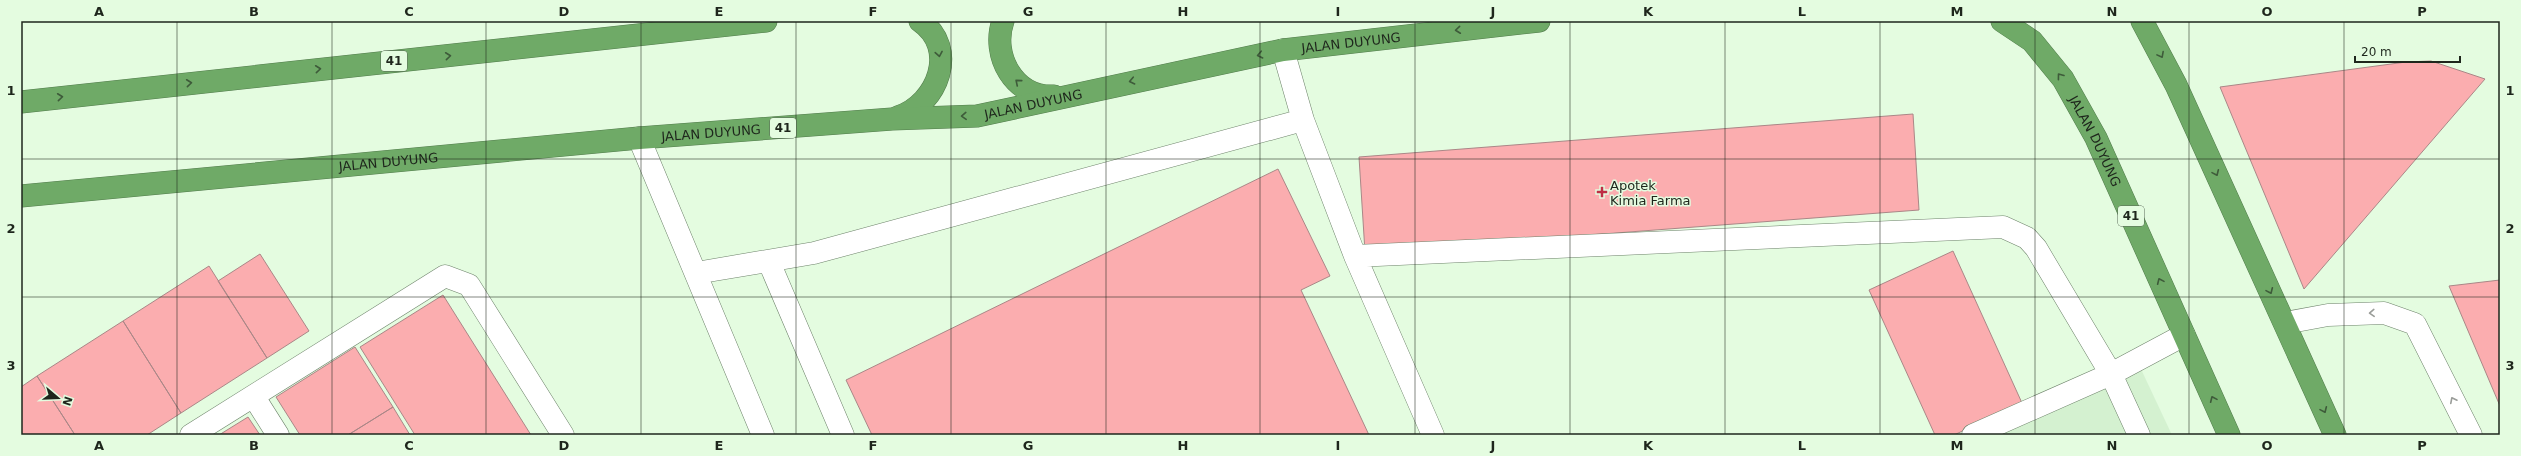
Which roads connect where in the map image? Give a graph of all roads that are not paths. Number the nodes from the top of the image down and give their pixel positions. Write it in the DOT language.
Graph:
graph roads {
  1 [pos="920,21"];
  2 [pos="1003,21"];
  3 [pos="1539,21"];
  4 [pos="2002,21"];
  5 [pos="2142,21"];
  6 [pos="755,22"];
  7 [pos="1283,50"];
  8 [pos="1067,95"];
  9 [pos="21,102"];
  10 [pos="892,120"];
  11 [pos="1303,120"];
  12 [pos="639,138"];
  13 [pos="21,196"];
  14 [pos="1355,256"];
  15 [pos="768,262"];
  16 [pos="696,273"];
  17 [pos="2285,323"];
  18 [pos="2184,336"];
  19 [pos="2111,374"];
  20 [pos="254,397"];
  21 [pos="191,435"];
  22 [pos="278,435"];
  23 [pos="563,435"];
  24 [pos="763,435"];
  25 [pos="843,435"];
  26 [pos="1432,435"];
  27 [pos="1973,435"];
  28 [pos="2140,435"];
  29 [pos="2229,435"];
  30 [pos="2335,435"];
  31 [pos="2471,435"];
  1 -- 10 [label="highway, one-way"];
  8 -- 2 [label="highway, one-way"];
  3 -- 7 [label="highway, JALAN DUYUNG / 41, one-way"];
  18 -- 4 [label="highway, JALAN DUYUNG / 41, one-way"];
  5 -- 17 [label="highway, one-way"];
  9 -- 6 [label="highway, 41, one-way"];
  7 -- 8 [label="highway, JALAN DUYUNG / 41, one-way"];
  7 -- 11 [label="street"];
  8 -- 10 [label="highway, JALAN DUYUNG / 41, one-way"];
  10 -- 12 [label="highway, JALAN DUYUNG / 41"];
  11 -- 14 [label="street"];
  11 -- 15 [label="street"];
  12 -- 13 [label="highway, JALAN DUYUNG / 41"];
  12 -- 16 [label="street"];
  14 -- 19 [label="street"];
  14 -- 26 [label="street"];
  15 -- 16 [label="street"];
  15 -- 25 [label="street"];
  16 -- 24 [label="street"];
  17 -- 30 [label="highway, one-way"];
  31 -- 17 [label="street, one-way"];
  18 -- 19 [label="street"];
  29 -- 18 [label="highway, JALAN DUYUNG / 41, one-way"];
  19 -- 27 [label="street"];
  19 -- 28 [label="street"];
  20 -- 21 [label="street"];
  20 -- 22 [label="street"];
  20 -- 23 [label="street"];
}
